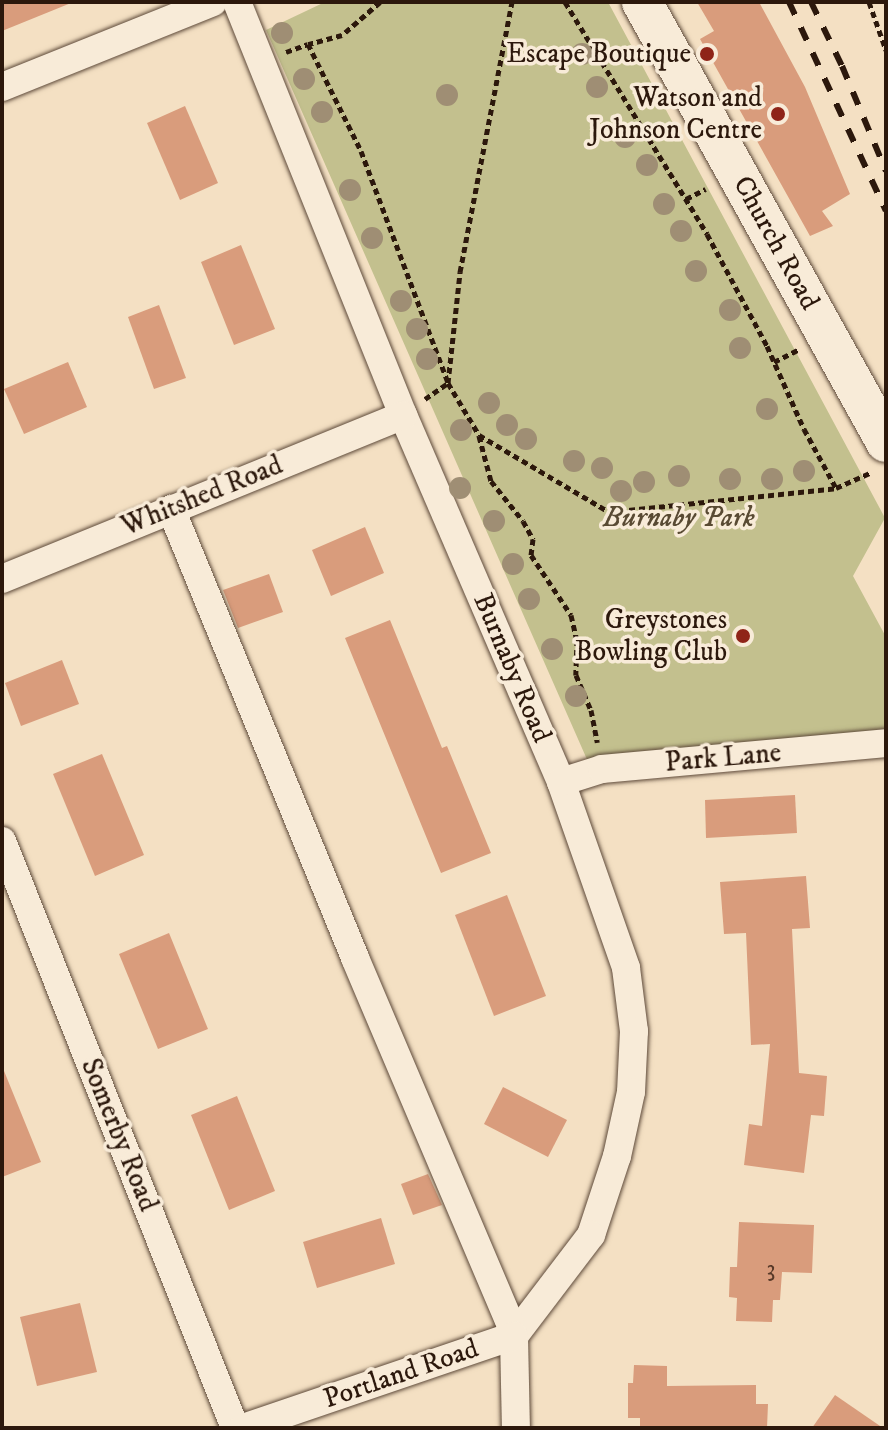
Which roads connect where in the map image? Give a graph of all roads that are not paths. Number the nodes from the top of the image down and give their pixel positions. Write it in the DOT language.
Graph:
graph roads {
  1 [pos="213,2"];
  2 [pos="237,2"];
  3 [pos="642,2"];
  4 [pos="2,87"];
  5 [pos="403,415"];
  6 [pos="880,457"];
  7 [pos="171,509"];
  8 [pos="2,579"];
  9 [pos="886,743"];
  10 [pos="561,782"];
  11 [pos="2,841"];
  12 [pos="514,1336"];
  13 [pos="235,1428"];
  14 [pos="243,1428"];
  15 [pos="516,1428"];
  1 -- 4 [label="street"];
  2 -- 5 [label="street, Burnaby Road"];
  3 -- 6 [label="main road, Church Road"];
  5 -- 7 [label="street, Whitshed Road"];
  5 -- 10 [label="street, Burnaby Road"];
  7 -- 8 [label="street, Whitshed Road"];
  7 -- 12 [label="street"];
  9 -- 10 [label="street, Park Lane"];
  10 -- 12 [label="street, Burnaby Road"];
  11 -- 13 [label="street, Somerby Road"];
  12 -- 14 [label="street, Portland Road"];
  12 -- 15 [label="street"];
}
